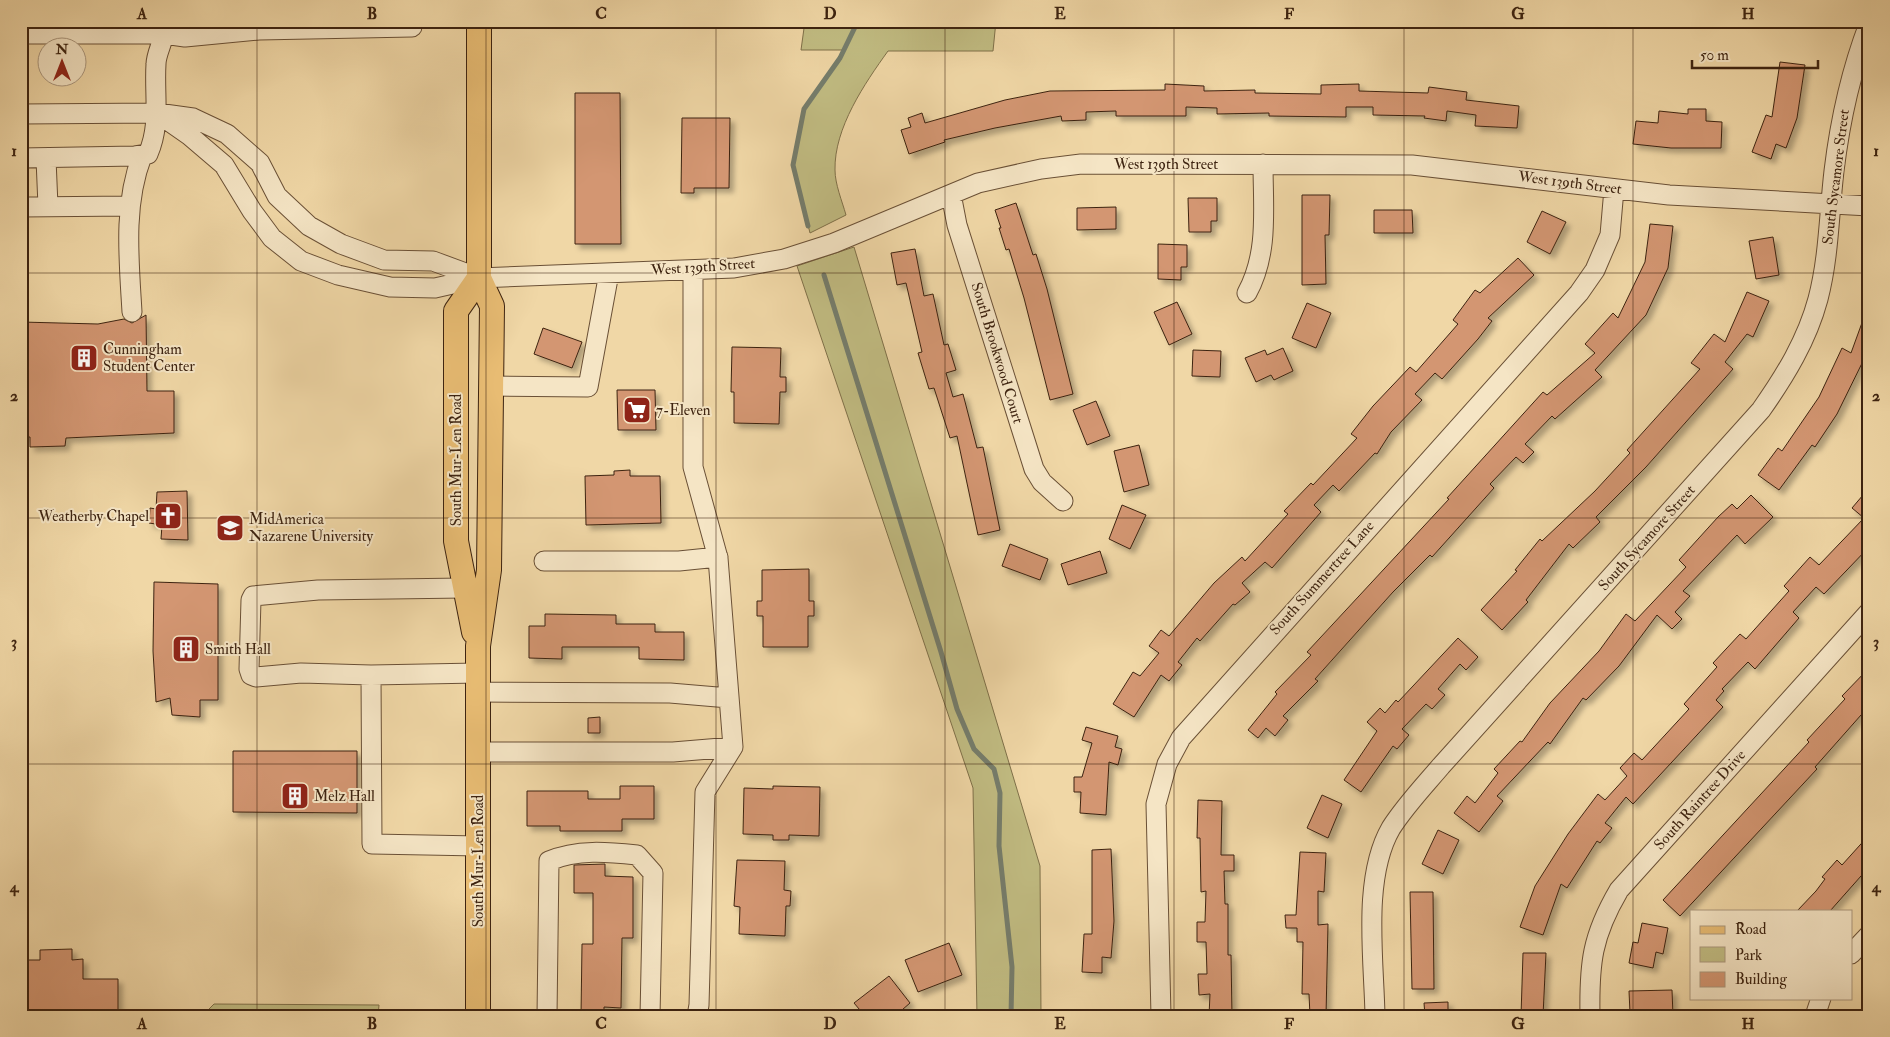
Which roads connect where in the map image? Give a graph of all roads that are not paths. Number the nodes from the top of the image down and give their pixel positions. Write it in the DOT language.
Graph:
graph roads {
  1 [pos="479,21"];
  2 [pos="1869,24"];
  3 [pos="104,27"];
  4 [pos="412,27"];
  5 [pos="156,29"];
  6 [pos="21,34"];
  7 [pos="157,113"];
  8 [pos="21,114"];
  9 [pos="142,156"];
  10 [pos="21,158"];
  11 [pos="46,159"];
  12 [pos="1263,164"];
  13 [pos="1614,189"];
  14 [pos="950,194"];
  15 [pos="1831,205"];
  16 [pos="48,206"];
  17 [pos="130,206"];
  18 [pos="1869,206"];
  19 [pos="21,207"];
  20 [pos="693,270"];
  21 [pos="609,273"];
  22 [pos="479,278"];
  23 [pos="1247,292"];
  24 [pos="132,312"];
  25 [pos="491,386"];
  26 [pos="1063,501"];
  27 [pos="718,557"];
  28 [pos="544,562"];
  29 [pos="464,588"];
  30 [pos="1869,612"];
  31 [pos="478,646"];
  32 [pos="371,675"];
  33 [pos="478,682"];
  34 [pos="729,698"];
  35 [pos="733,747"];
  36 [pos="478,752"];
  37 [pos="479,846"];
  38 [pos="1869,935"];
  39 [pos="1852,953"];
  40 [pos="1819,1000"];
  41 [pos="478,1016"];
  42 [pos="547,1016"];
  43 [pos="650,1016"];
  44 [pos="696,1016"];
  45 [pos="1161,1016"];
  46 [pos="1376,1016"];
  47 [pos="1590,1016"];
  48 [pos="1814,1016"];
  1 -- 22 [label="main road, South Mur-Len Road"];
  2 -- 15 [label="street, South Sycamore Street"];
  3 -- 5 [label="street"];
  3 -- 6 [label="street"];
  4 -- 5 [label="street"];
  5 -- 7 [label="street"];
  7 -- 8 [label="street"];
  7 -- 9 [label="street"];
  7 -- 22 [label="street"];
  7 -- 22 [label="street"];
  9 -- 11 [label="street"];
  9 -- 17 [label="street"];
  10 -- 11 [label="street"];
  11 -- 16 [label="street"];
  12 -- 13 [label="street, West 139th Street"];
  12 -- 14 [label="street, West 139th Street"];
  12 -- 23 [label="street"];
  13 -- 15 [label="street, West 139th Street"];
  13 -- 45 [label="street, South Summertree Lane"];
  14 -- 20 [label="street, West 139th Street"];
  14 -- 26 [label="street, South Brookwood Court"];
  15 -- 18 [label="street, West 139th Street"];
  15 -- 46 [label="street, South Sycamore Street"];
  16 -- 17 [label="street"];
  16 -- 19 [label="street"];
  17 -- 24 [label="street"];
  20 -- 21 [label="street, West 139th Street"];
  20 -- 27 [label="street"];
  21 -- 22 [label="street, West 139th Street"];
  21 -- 25 [label="street"];
  22 -- 25 [label="main road, South Mur-Len Road"];
  22 -- 29 [label="main road, South Mur-Len Road"];
  25 -- 31 [label="main road, South Mur-Len Road"];
  27 -- 28 [label="street"];
  27 -- 34 [label="street"];
  29 -- 31 [label="main road, South Mur-Len Road"];
  29 -- 32 [label="street"];
  30 -- 47 [label="street, South Raintree Drive"];
  31 -- 33 [label="main road, South Mur-Len Road"];
  32 -- 33 [label="street"];
  32 -- 37 [label="street"];
  33 -- 34 [label="street"];
  33 -- 36 [label="main road, South Mur-Len Road"];
  34 -- 35 [label="street"];
  35 -- 36 [label="street"];
  35 -- 44 [label="street"];
  36 -- 37 [label="main road, South Mur-Len Road"];
  37 -- 41 [label="main road, South Mur-Len Road"];
  38 -- 39 [label="street"];
  40 -- 48 [label="street"];
  42 -- 43 [label="street"];
}
